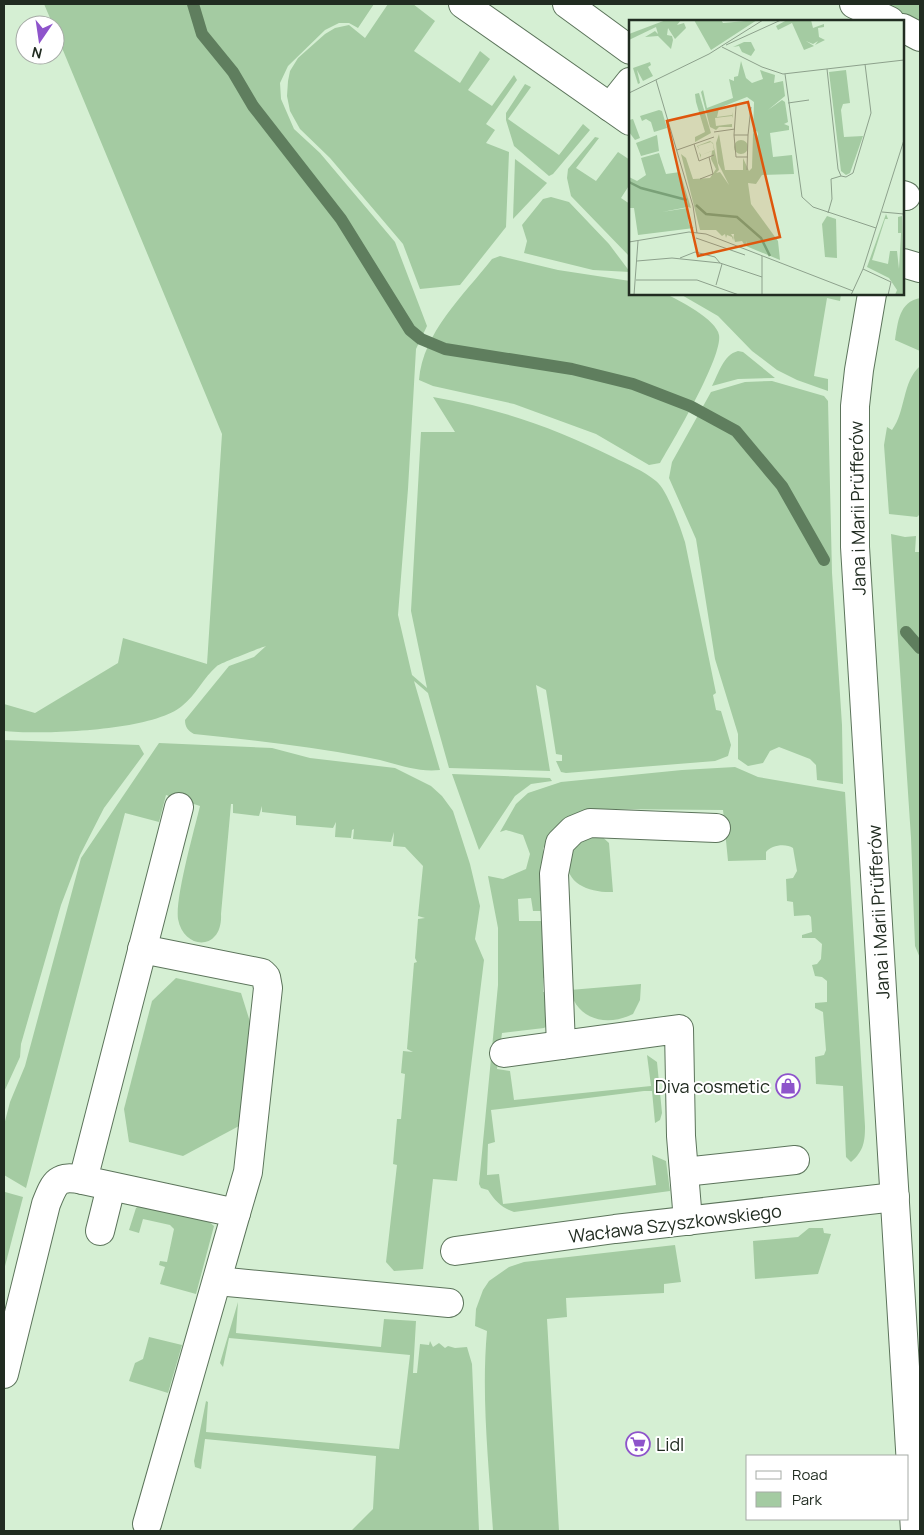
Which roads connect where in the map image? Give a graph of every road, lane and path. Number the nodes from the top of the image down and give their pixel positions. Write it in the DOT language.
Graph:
graph roads {
  1 [pos="463,4"];
  2 [pos="567,4"];
  3 [pos="854,4"];
  4 [pos="888,20"];
  5 [pos="904,29"];
  6 [pos="920,37"];
  7 [pos="629,49"];
  8 [pos="629,85"];
  9 [pos="620,114"];
  10 [pos="904,263"];
  11 [pos="920,268"];
  12 [pos="872,295"];
  13 [pos="179,807"];
  14 [pos="716,828"];
  15 [pos="142,949"];
  16 [pos="562,1045"];
  17 [pos="504,1054"];
  18 [pos="795,1160"];
  19 [pos="684,1172"];
  20 [pos="83,1180"];
  21 [pos="111,1187"];
  22 [pos="895,1197"];
  23 [pos="236,1213"];
  24 [pos="688,1221"];
  25 [pos="100,1231"];
  26 [pos="455,1251"];
  27 [pos="217,1281"];
  28 [pos="448,1303"];
  29 [pos="4,1374"];
  30 [pos="147,1524"];
  31 [pos="915,1531"];
  1 -- 9 [label="street"];
  2 -- 7 [label="street"];
  3 -- 4 [label="street"];
  5 -- 6 [label="street"];
  8 -- 9 [label="street"];
  10 -- 11 [label="street"];
  12 -- 22 [label="street, Jana i Marii Prüfferów"];
  13 -- 15 [label="street"];
  14 -- 16 [label="street"];
  15 -- 20 [label="street"];
  15 -- 23 [label="street"];
  16 -- 17 [label="street"];
  16 -- 19 [label="street"];
  18 -- 19 [label="street"];
  19 -- 24 [label="street"];
  20 -- 21 [label="street"];
  20 -- 29 [label="street"];
  21 -- 23 [label="street"];
  21 -- 25 [label="street"];
  22 -- 24 [label="street, Wacława Szyszkowskiego"];
  22 -- 31 [label="street, Jana i Marii Prüfferów"];
  23 -- 27 [label="street"];
  24 -- 26 [label="street, Wacława Szyszkowskiego"];
  27 -- 28 [label="street"];
  27 -- 30 [label="street"];
}
